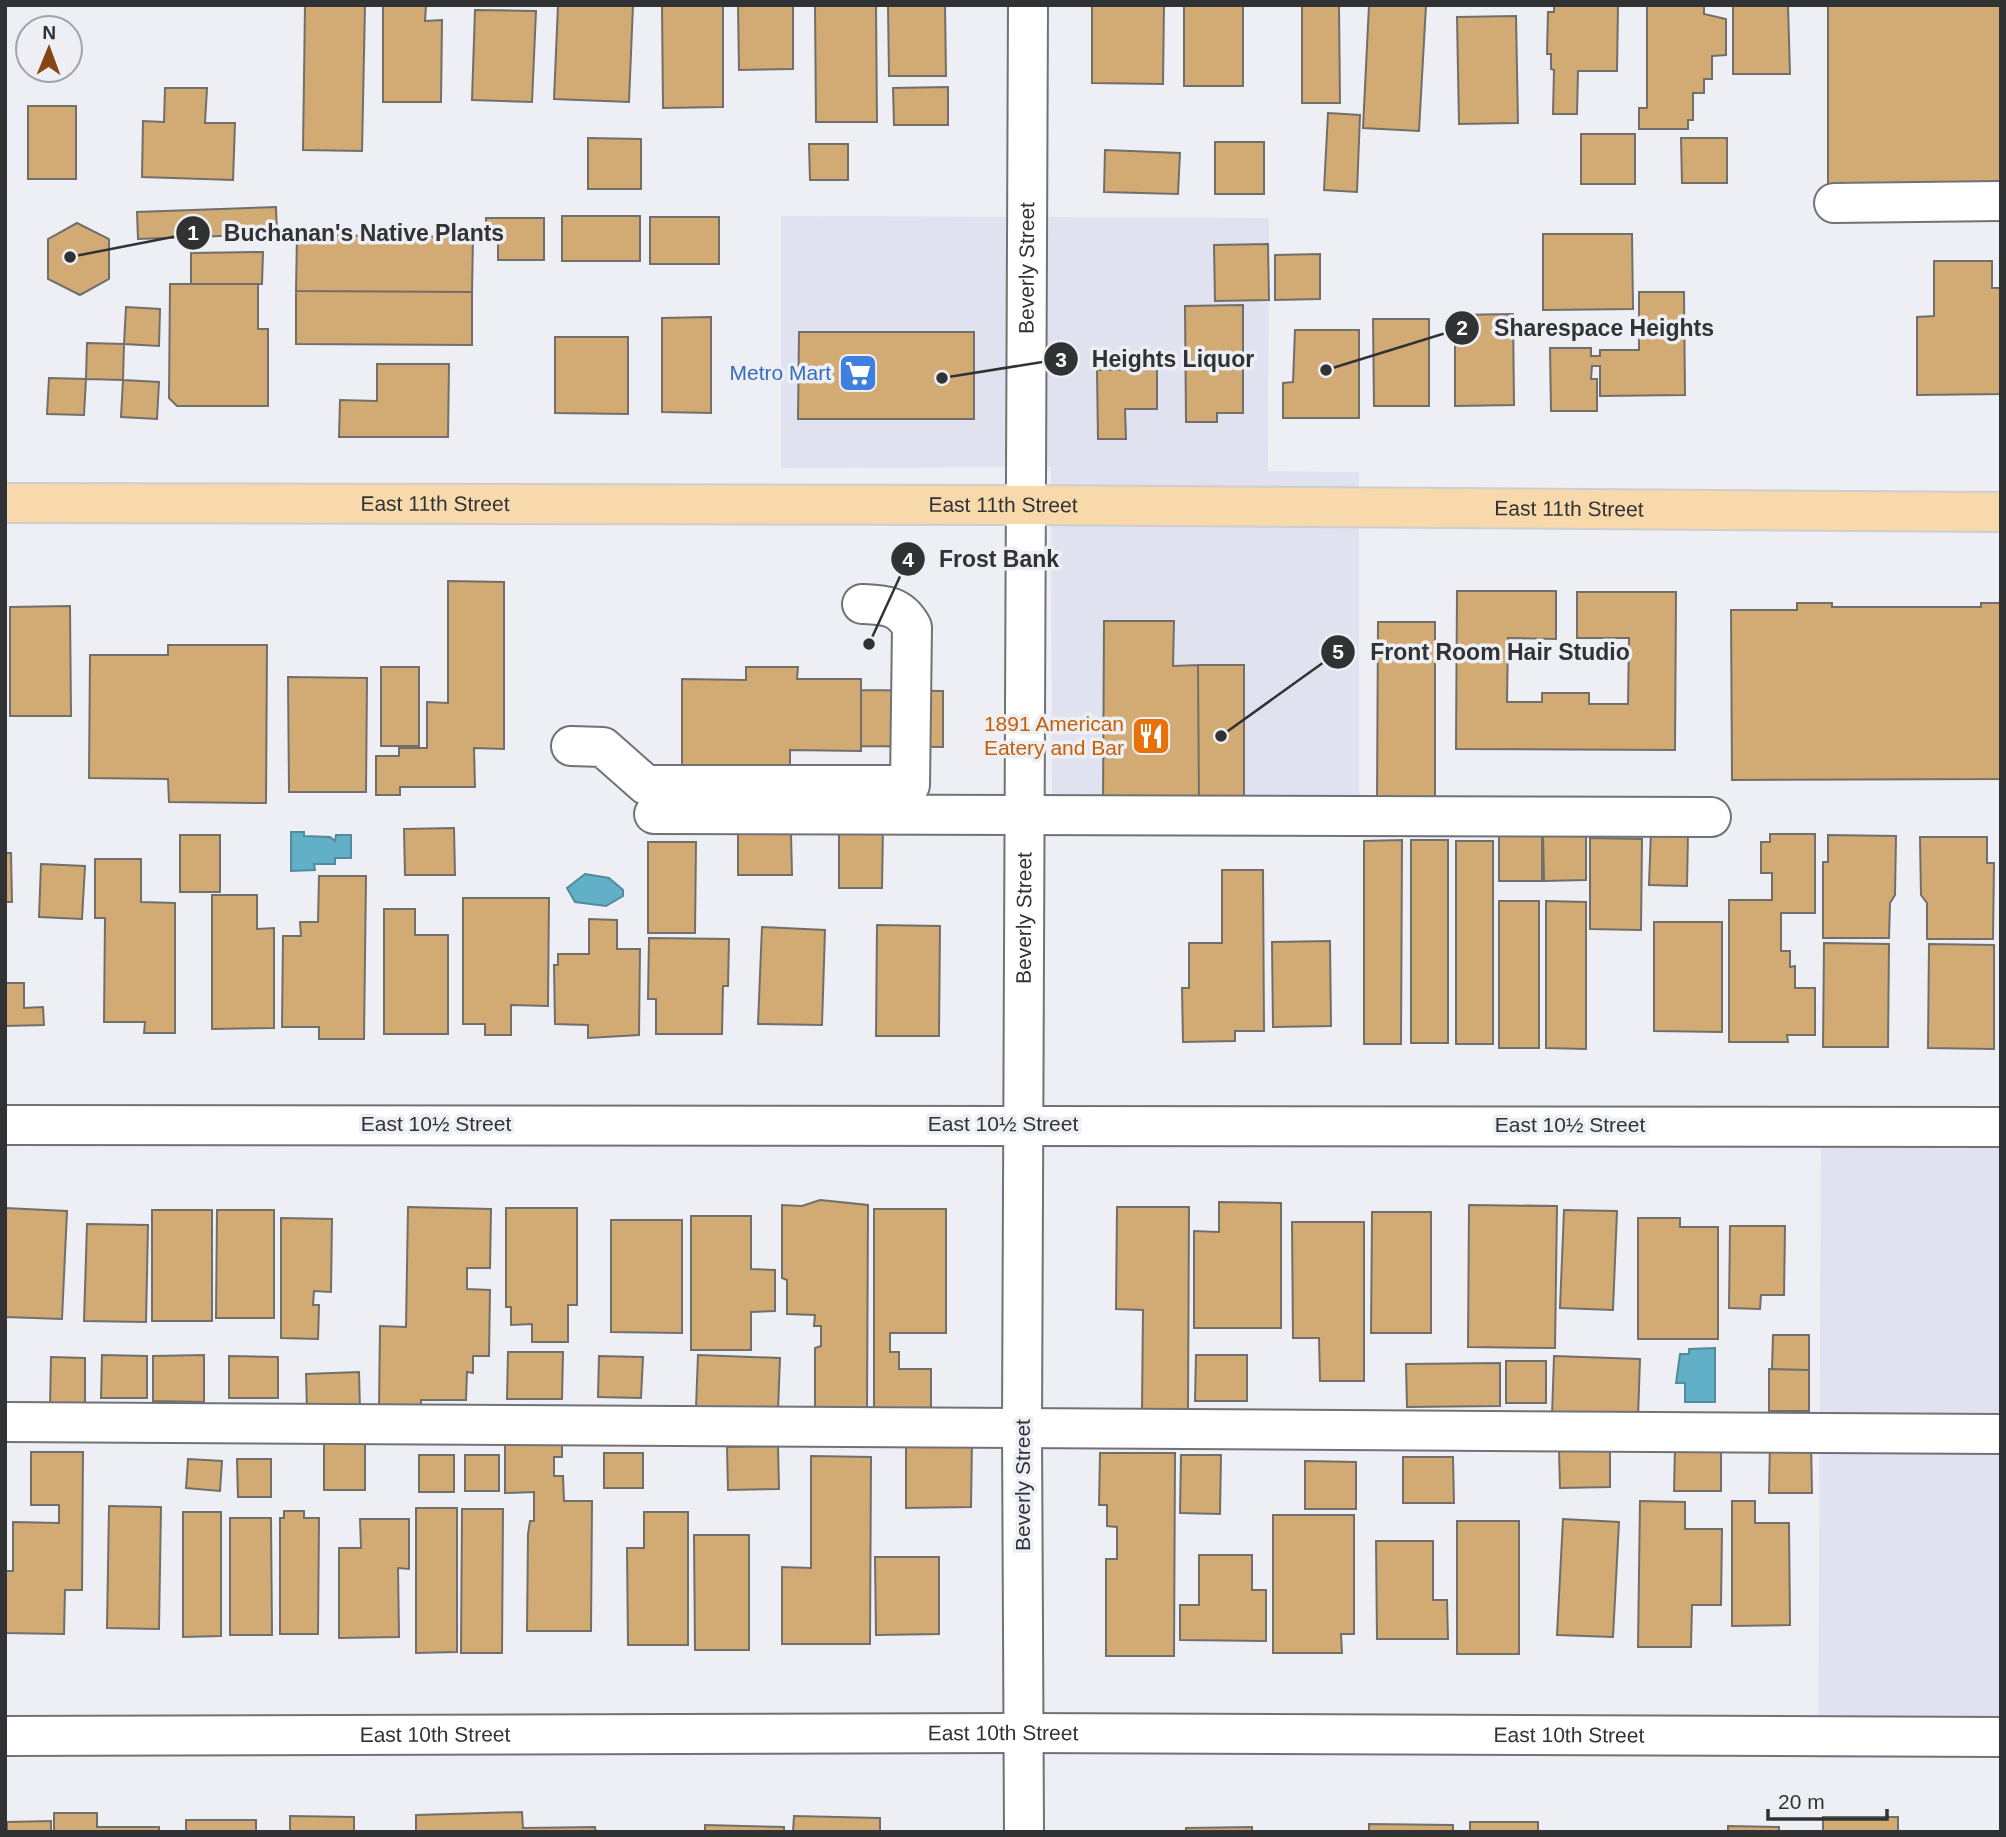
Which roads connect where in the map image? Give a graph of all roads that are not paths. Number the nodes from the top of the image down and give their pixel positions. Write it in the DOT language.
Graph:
graph roads {
  1 [pos="1028,5"];
  2 [pos="2001,201"];
  3 [pos="1834,202"];
  4 [pos="5,503"];
  5 [pos="1027,505"];
  6 [pos="2001,512"];
  7 [pos="862,604"];
  8 [pos="571,746"];
  9 [pos="654,814"];
  10 [pos="1027,817"];
  11 [pos="1711,817"];
  12 [pos="1026,1124"];
  13 [pos="5,1125"];
  14 [pos="2001,1127"];
  15 [pos="5,1422"];
  16 [pos="1022,1428"];
  17 [pos="2001,1434"];
  18 [pos="1024,1733"];
  19 [pos="5,1736"];
  20 [pos="2001,1737"];
  21 [pos="1024,1832"];
  1 -- 5 [label="street, Beverly Street"];
  2 -- 3 [label="street"];
  4 -- 5 [label="main road, East 11th Street"];
  5 -- 6 [label="main road, East 11th Street"];
  5 -- 10 [label="street, Beverly Street"];
  7 -- 8 [label="street"];
  9 -- 10 [label="street"];
  10 -- 11 [label="street"];
  10 -- 12 [label="street, Beverly Street"];
  12 -- 13 [label="street, East 10½ Street"];
  12 -- 14 [label="street, East 10½ Street"];
  12 -- 16 [label="street, Beverly Street"];
  15 -- 16 [label="street"];
  16 -- 17 [label="street"];
  16 -- 18 [label="street, Beverly Street"];
  18 -- 19 [label="street, East 10th Street"];
  18 -- 20 [label="street, East 10th Street"];
  18 -- 21 [label="street, Beverly Street"];
}
